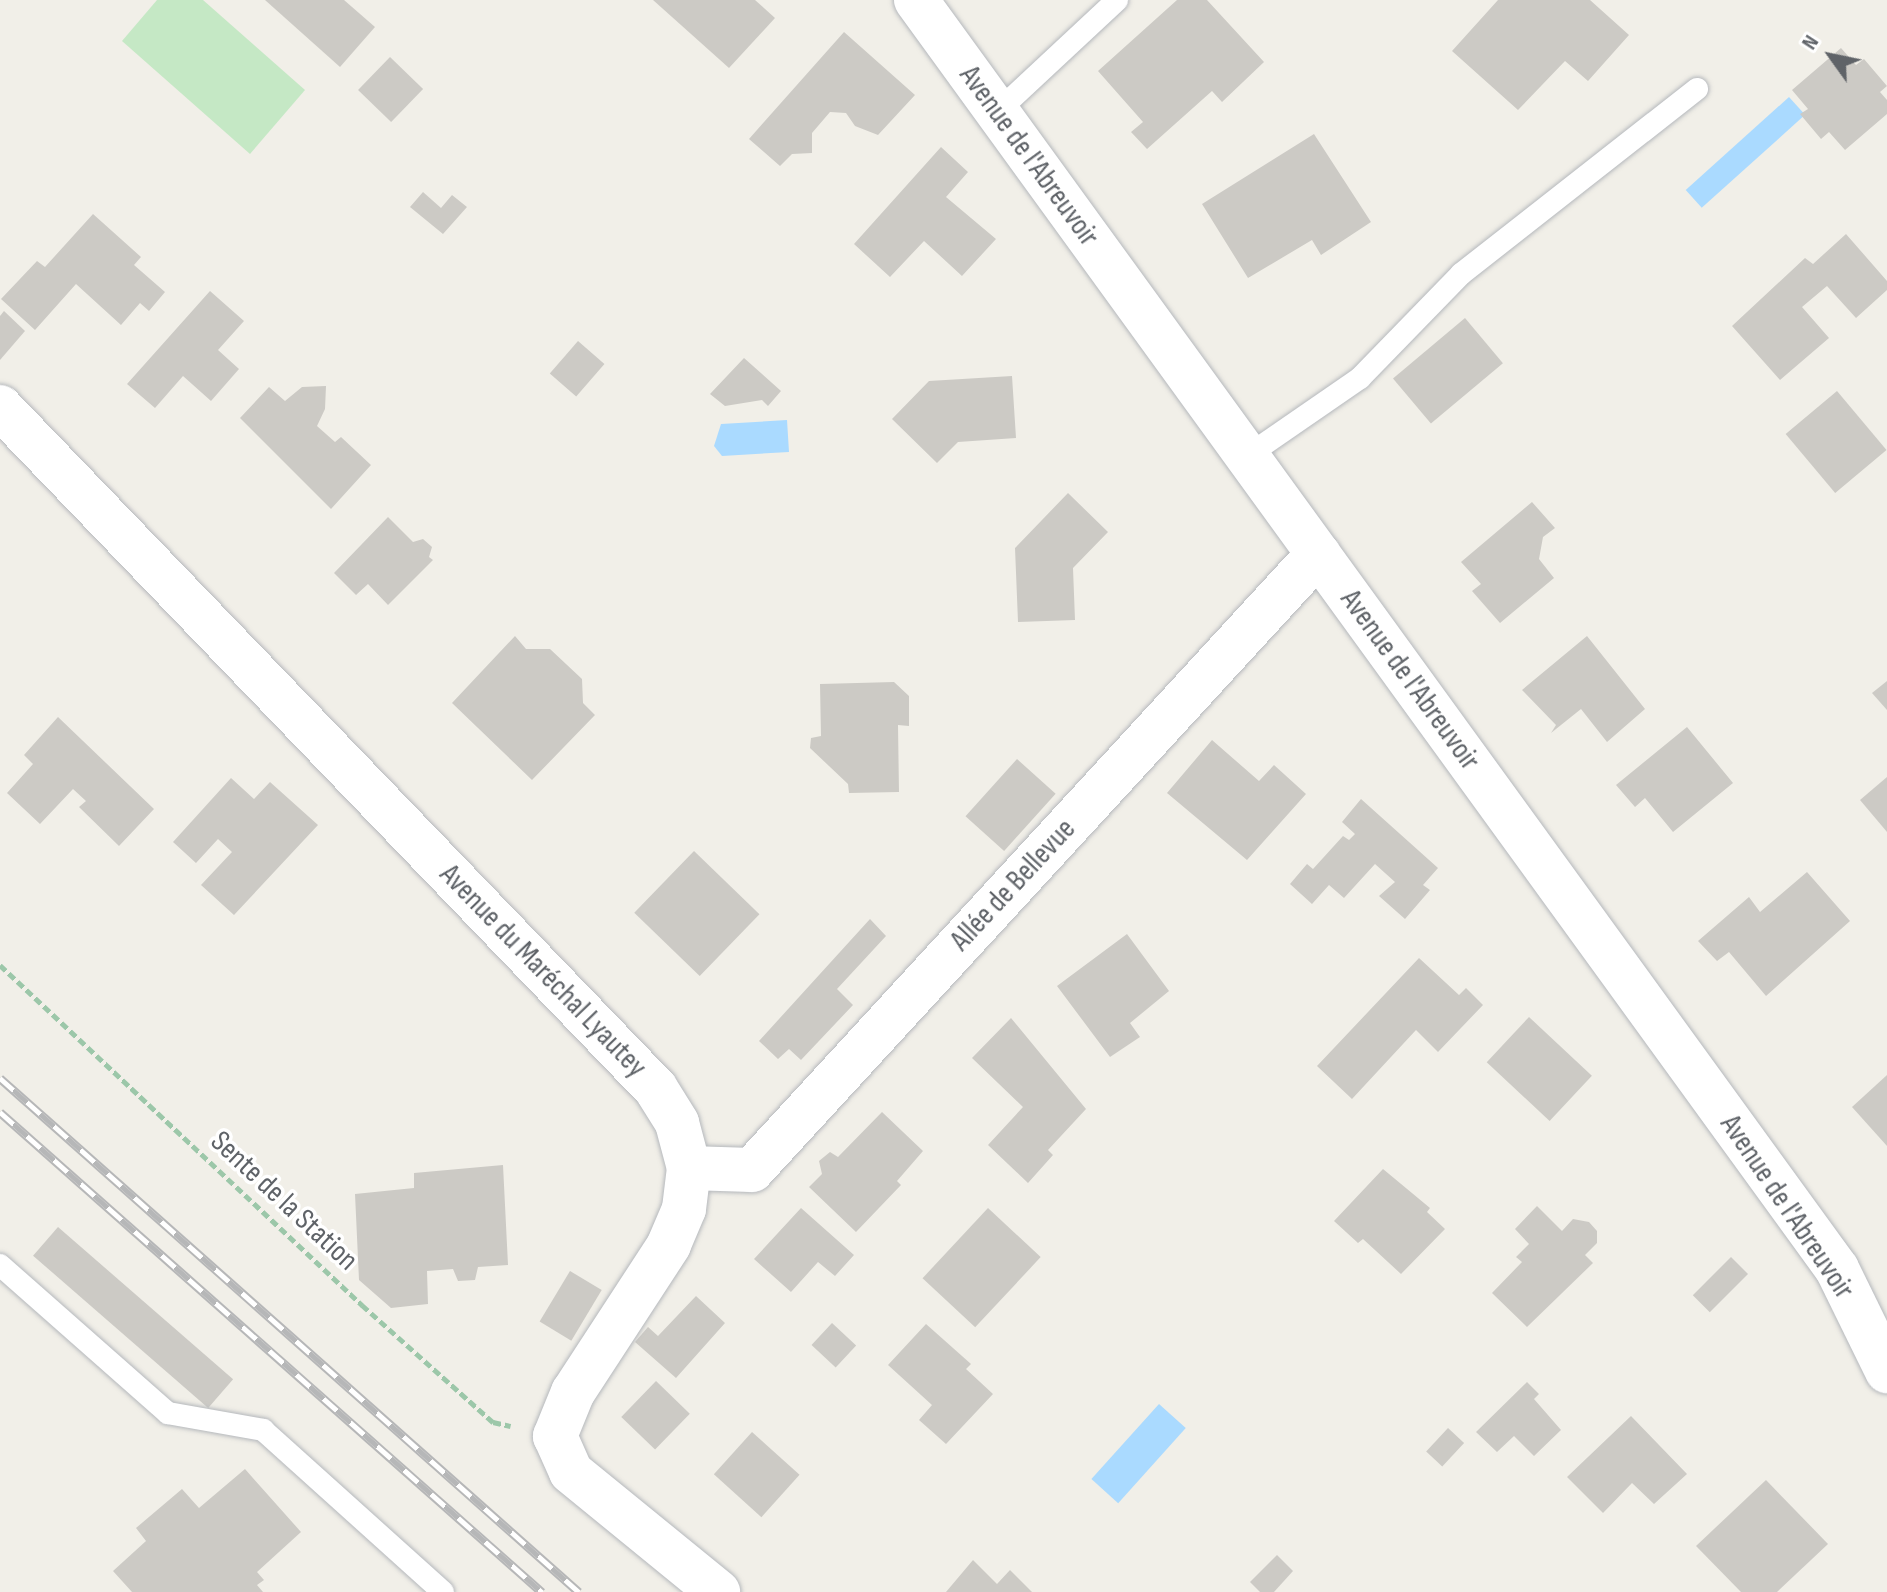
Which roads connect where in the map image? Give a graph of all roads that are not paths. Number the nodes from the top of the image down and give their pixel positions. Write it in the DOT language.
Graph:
graph roads {
  1 [pos="916,0"];
  2 [pos="1117,0"];
  3 [pos="1697,89"];
  4 [pos="997,112"];
  5 [pos="0,407"];
  6 [pos="1247,456"];
  7 [pos="1318,554"];
  8 [pos="689,1168"];
  9 [pos="0,1265"];
  10 [pos="1887,1371"];
  11 [pos="443,1592"];
  12 [pos="718,1592"];
  1 -- 4 [label="street, Avenue de l'Abreuvoir"];
  2 -- 4 [label="lane"];
  3 -- 6 [label="lane"];
  4 -- 6 [label="street, Avenue de l'Abreuvoir"];
  5 -- 8 [label="street, Avenue du Maréchal Lyautey"];
  6 -- 7 [label="street, Avenue de l'Abreuvoir"];
  7 -- 8 [label="street, Allée de Bellevue"];
  7 -- 10 [label="street, Avenue de l'Abreuvoir"];
  8 -- 12 [label="street, Avenue du Maréchal Lyautey"];
  9 -- 11 [label="lane"];
}
